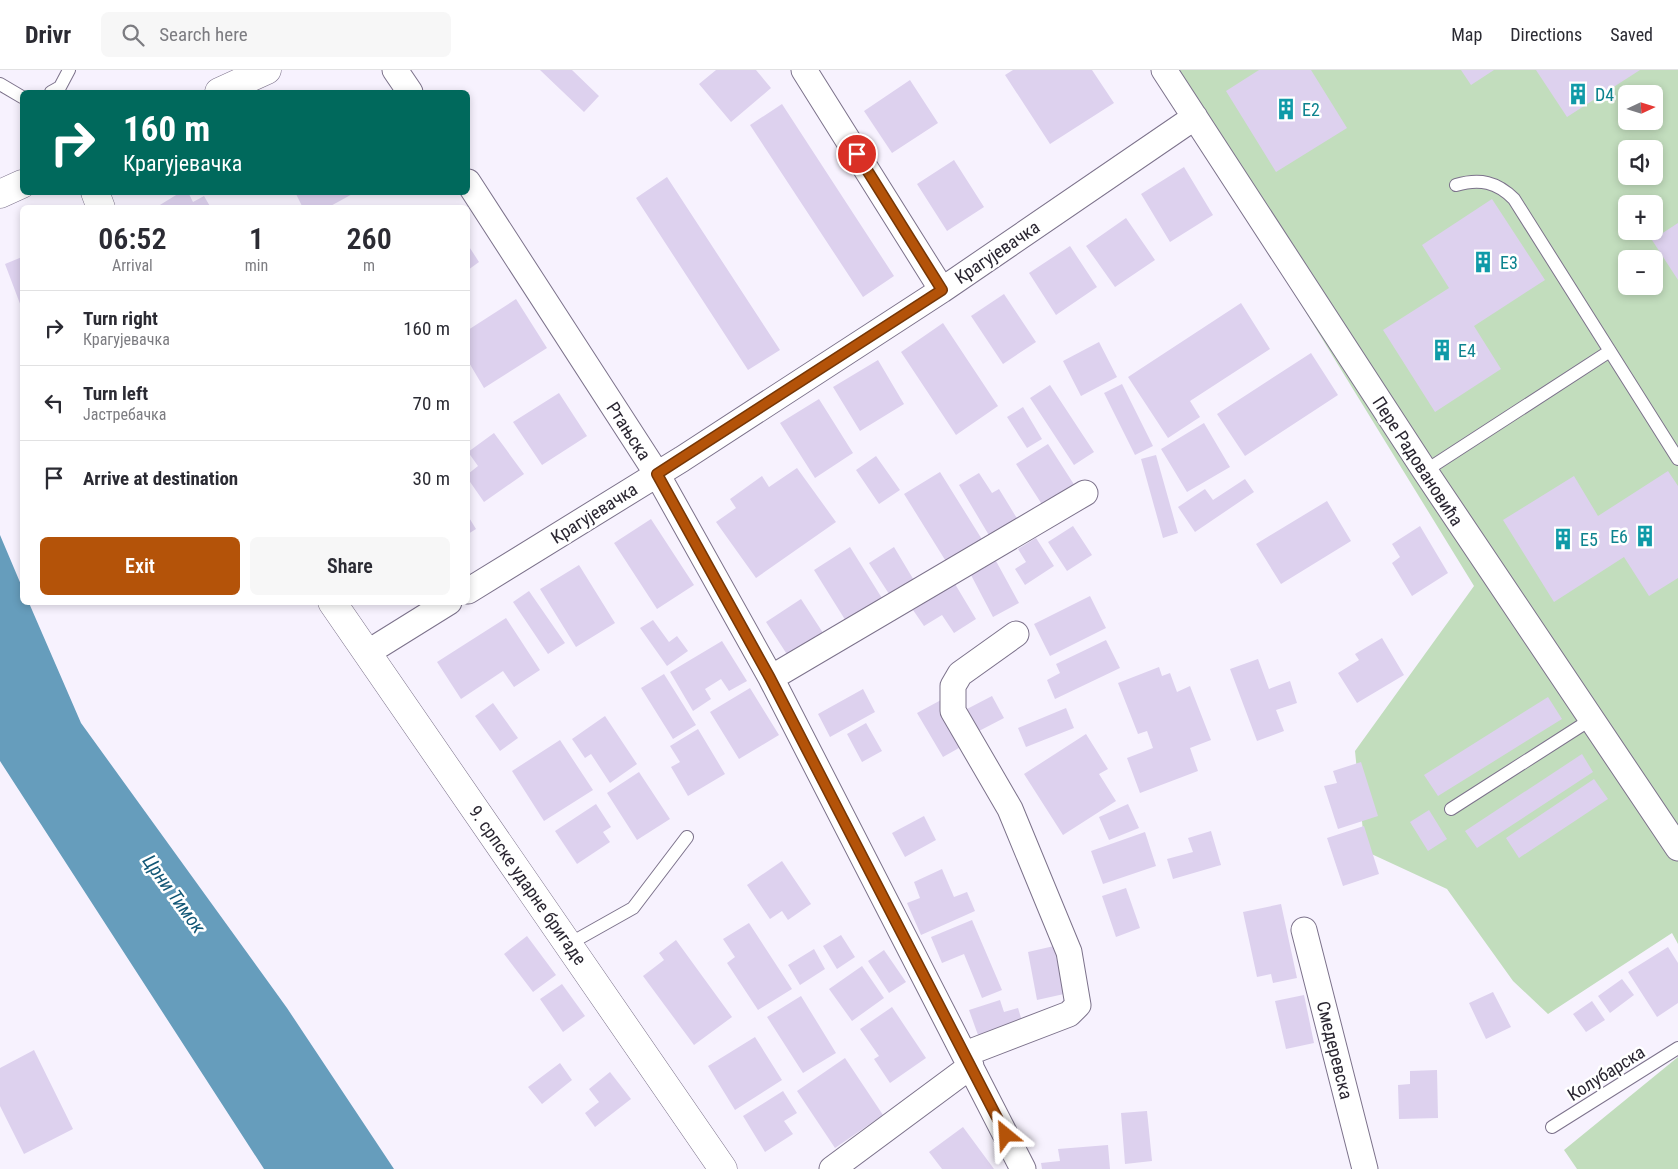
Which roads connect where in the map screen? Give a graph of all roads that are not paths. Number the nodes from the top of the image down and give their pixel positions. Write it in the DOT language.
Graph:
graph roads {
  1 [pos="69,70"];
  2 [pos="267,70"];
  3 [pos="395,70"];
  4 [pos="804,70"];
  5 [pos="1164,70"];
  6 [pos="0,84"];
  7 [pos="55,90"];
  8 [pos="223,90"];
  9 [pos="409,90"];
  10 [pos="20,96"];
  11 [pos="1195,117"];
  12 [pos="20,185"];
  13 [pos="470,185"];
  14 [pos="1456,185"];
  15 [pos="0,194"];
  16 [pos="942,290"];
  17 [pos="1610,351"];
  18 [pos="1678,459"];
  19 [pos="1425,471"];
  20 [pos="657,474"];
  21 [pos="1085,493"];
  22 [pos="470,590"];
  23 [pos="334,605"];
  24 [pos="444,605"];
  25 [pos="1016,634"];
  26 [pos="367,653"];
  27 [pos="770,678"];
  28 [pos="1590,720"];
  29 [pos="1451,809"];
  30 [pos="688,837"];
  31 [pos="1678,848"];
  32 [pos="1304,930"];
  33 [pos="569,944"];
  34 [pos="1678,1048"];
  35 [pos="968,1060"];
  36 [pos="1552,1127"];
  37 [pos="723,1169"];
  38 [pos="832,1169"];
  39 [pos="1023,1169"];
  40 [pos="1365,1169"];
  1 -- 7 [label="lane"];
  2 -- 8 [label="street"];
  3 -- 9 [label="street"];
  4 -- 16 [label="street"];
  5 -- 11 [label="street, Пере Радовановића"];
  6 -- 10 [label="lane"];
  11 -- 16 [label="street, Крагујевачка"];
  11 -- 19 [label="street, Пере Радовановића"];
  12 -- 15 [label="street"];
  13 -- 20 [label="street, Ртањска"];
  14 -- 17 [label="lane"];
  16 -- 20 [label="street, Крагујевачка"];
  17 -- 18 [label="lane"];
  17 -- 19 [label="lane"];
  19 -- 28 [label="street, Пере Радовановића"];
  20 -- 22 [label="street, Крагујевачка"];
  20 -- 27 [label="street, Ртањска"];
  21 -- 27 [label="street"];
  23 -- 26 [label="street, 9. српске ударне бригаде"];
  24 -- 26 [label="street"];
  25 -- 35 [label="street"];
  26 -- 33 [label="street, 9. српске ударне бригаде"];
  27 -- 35 [label="street, Ртањска"];
  28 -- 29 [label="lane"];
  28 -- 31 [label="street, Пере Радовановића"];
  30 -- 33 [label="lane"];
  32 -- 40 [label="street, Смедеревска"];
  33 -- 37 [label="street, 9. српске ударне бригаде"];
  34 -- 36 [label="lane, Колубарска"];
  35 -- 38 [label="street"];
  35 -- 39 [label="street, Ртањска"];
}
